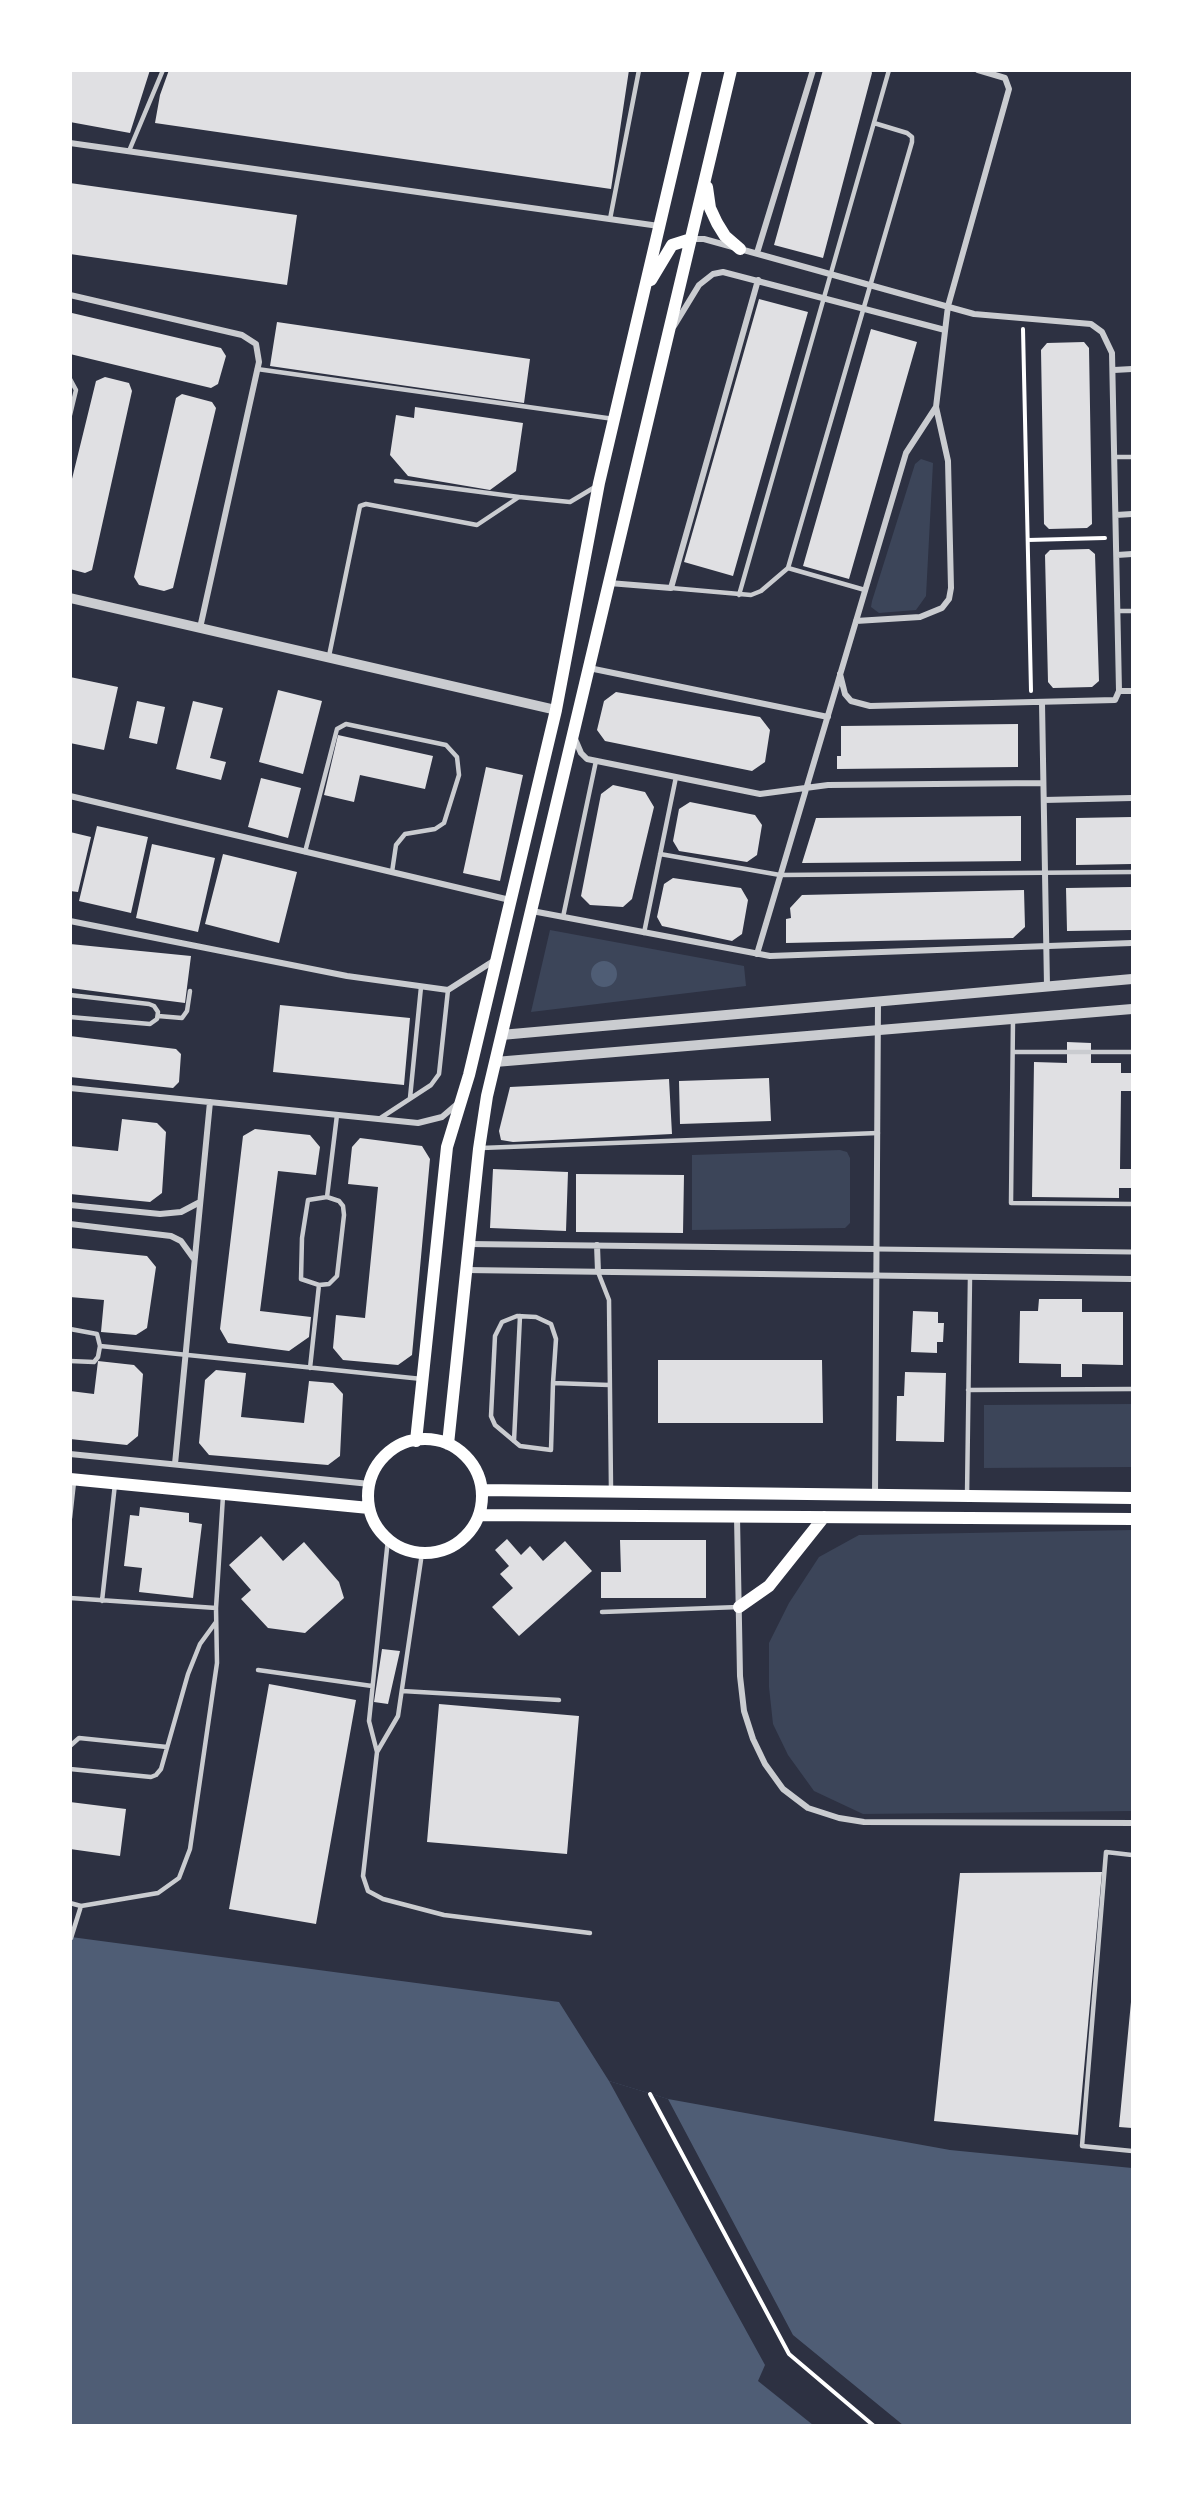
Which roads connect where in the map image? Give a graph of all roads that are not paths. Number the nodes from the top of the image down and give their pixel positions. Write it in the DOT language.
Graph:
graph roads {
  1 [pos="163,70"];
  2 [pos="639,70"];
  3 [pos="696,70"];
  4 [pos="731,70"];
  5 [pos="813,70"];
  6 [pos="889,70"];
  7 [pos="978,70"];
  8 [pos="874,123"];
  9 [pos="70,143"];
  10 [pos="129,151"];
  11 [pos="709,165"];
  12 [pos="610,219"];
  13 [pos="659,226"];
  14 [pos="691,239"];
  15 [pos="740,249"];
  16 [pos="757,254"];
  17 [pos="831,274"];
  18 [pos="758,280"];
  19 [pos="871,285"];
  20 [pos="70,295"];
  21 [pos="643,296"];
  22 [pos="824,297"];
  23 [pos="948,306"];
  24 [pos="864,308"];
  25 [pos="945,330"];
  26 [pos="668,335"];
  27 [pos="257,369"];
  28 [pos="1132,369"];
  29 [pos="1114,370"];
  30 [pos="70,379"];
  31 [pos="936,406"];
  32 [pos="70,415"];
  33 [pos="614,419"];
  34 [pos="1115,457"];
  35 [pos="1132,457"];
  36 [pos="396,481"];
  37 [pos="599,483"];
  38 [pos="519,497"];
  39 [pos="1132,514"];
  40 [pos="1116,515"];
  41 [pos="1132,554"];
  42 [pos="1117,555"];
  43 [pos="788,568"];
  44 [pos="609,582"];
  45 [pos="671,588"];
  46 [pos="865,590"];
  47 [pos="739,595"];
  48 [pos="70,598"];
  49 [pos="1118,611"];
  50 [pos="1132,611"];
  51 [pos="856,621"];
  52 [pos="200,628"];
  53 [pos="328,658"];
  54 [pos="589,668"];
  55 [pos="840,674"];
  56 [pos="1132,691"];
  57 [pos="1119,692"];
  58 [pos="1042,703"];
  59 [pos="556,710"];
  60 [pos="828,717"];
  61 [pos="574,732"];
  62 [pos="596,761"];
  63 [pos="676,777"];
  64 [pos="1043,783"];
  65 [pos="806,789"];
  66 [pos="70,796"];
  67 [pos="1132,798"];
  68 [pos="1044,800"];
  69 [pos="305,852"];
  70 [pos="660,854"];
  71 [pos="392,872"];
  72 [pos="1132,872"];
  73 [pos="1045,873"];
  74 [pos="780,876"];
  75 [pos="511,900"];
  76 [pos="531,911"];
  77 [pos="563,917"];
  78 [pos="70,921"];
  79 [pos="644,933"];
  80 [pos="1132,943"];
  81 [pos="1046,947"];
  82 [pos="757,954"];
  83 [pos="496,959"];
  84 [pos="1132,979"];
  85 [pos="1047,986"];
  86 [pos="421,987"];
  87 [pos="448,990"];
  88 [pos="190,991"];
  89 [pos="70,995"];
  90 [pos="878,1001"];
  91 [pos="1132,1009"];
  92 [pos="158,1016"];
  93 [pos="70,1017"];
  94 [pos="1013,1019"];
  95 [pos="879,1030"];
  96 [pos="501,1035"];
  97 [pos="1013,1052"];
  98 [pos="1132,1052"];
  99 [pos="495,1062"];
  100 [pos="70,1088"];
  101 [pos="410,1098"];
  102 [pos="461,1099"];
  103 [pos="210,1102"];
  104 [pos="338,1115"];
  105 [pos="379,1119"];
  106 [pos="878,1133"];
  107 [pos="479,1149"];
  108 [pos="327,1197"];
  109 [pos="200,1202"];
  110 [pos="1132,1204"];
  111 [pos="70,1205"];
  112 [pos="70,1224"];
  113 [pos="469,1244"];
  114 [pos="597,1245"];
  115 [pos="876,1249"];
  116 [pos="1132,1252"];
  117 [pos="194,1260"];
  118 [pos="466,1270"];
  119 [pos="598,1272"];
  120 [pos="876,1276"];
  121 [pos="970,1277"];
  122 [pos="1132,1279"];
  123 [pos="319,1285"];
  124 [pos="520,1316"];
  125 [pos="70,1329"];
  126 [pos="100,1346"];
  127 [pos="185,1356"];
  128 [pos="70,1361"];
  129 [pos="310,1368"];
  130 [pos="422,1379"];
  131 [pos="554,1383"];
  132 [pos="609,1385"];
  133 [pos="1132,1389"];
  134 [pos="968,1390"];
  135 [pos="416,1440"];
  136 [pos="514,1441"];
  137 [pos="448,1444"];
  138 [pos="70,1454"];
  139 [pos="175,1464"];
  140 [pos="72,1479"];
  141 [pos="115,1483"];
  142 [pos="370,1484"];
  143 [pos="482,1490"];
  144 [pos="611,1492"];
  145 [pos="223,1494"];
  146 [pos="875,1495"];
  147 [pos="967,1496"];
  148 [pos="1132,1497"];
  149 [pos="369,1508"];
  150 [pos="479,1515"];
  151 [pos="737,1517"];
  152 [pos="824,1517"];
  153 [pos="70,1518"];
  154 [pos="1132,1519"];
  155 [pos="388,1539"];
  156 [pos="422,1553"];
  157 [pos="70,1598"];
  158 [pos="102,1601"];
  159 [pos="739,1607"];
  160 [pos="216,1608"];
  161 [pos="602,1612"];
  162 [pos="216,1621"];
  163 [pos="258,1670"];
  164 [pos="372,1686"];
  165 [pos="402,1691"];
  166 [pos="559,1700"];
  167 [pos="70,1746"];
  168 [pos="167,1747"];
  169 [pos="377,1752"];
  170 [pos="70,1769"];
  171 [pos="1132,1823"];
  172 [pos="1132,1855"];
  173 [pos="70,1904"];
  174 [pos="81,1906"];
  175 [pos="590,1933"];
  176 [pos="71,1938"];
  177 [pos="1132,2151"];
  1 -- 10 [label="lane"];
  2 -- 12 [label="lane"];
  3 -- 13 [label="main road"];
  4 -- 11 [label="main road"];
  5 -- 16 [label="street"];
  6 -- 8 [label="lane"];
  7 -- 23 [label="street"];
  8 -- 17 [label="lane"];
  8 -- 19 [label="lane"];
  9 -- 10 [label="street"];
  10 -- 12 [label="street"];
  11 -- 14 [label="main road"];
  11 -- 15 [label="main road"];
  12 -- 13 [label="street"];
  13 -- 21 [label="main road"];
  14 -- 15 [label="street"];
  14 -- 21 [label="main road"];
  14 -- 26 [label="main road"];
  15 -- 16 [label="street"];
  16 -- 17 [label="street"];
  17 -- 19 [label="street"];
  17 -- 22 [label="lane"];
  18 -- 22 [label="street"];
  18 -- 26 [label="street"];
  18 -- 45 [label="street"];
  19 -- 23 [label="street"];
  19 -- 24 [label="lane"];
  20 -- 27 [label="street"];
  21 -- 33 [label="main road"];
  22 -- 24 [label="street"];
  22 -- 47 [label="lane"];
  23 -- 25 [label="street"];
  23 -- 29 [label="street"];
  24 -- 25 [label="street"];
  24 -- 43 [label="lane"];
  25 -- 31 [label="street"];
  26 -- 44 [label="main road"];
  27 -- 33 [label="lane"];
  27 -- 52 [label="street"];
  28 -- 29 [label="street"];
  29 -- 34 [label="street"];
  30 -- 32 [label="lane"];
  31 -- 46 [label="street"];
  31 -- 51 [label="street"];
  33 -- 37 [label="main road"];
  34 -- 35 [label="lane"];
  34 -- 40 [label="street"];
  36 -- 38 [label="lane"];
  37 -- 38 [label="lane"];
  37 -- 59 [label="main road"];
  38 -- 53 [label="lane"];
  39 -- 40 [label="street"];
  40 -- 42 [label="street"];
  41 -- 42 [label="street"];
  42 -- 49 [label="street"];
  43 -- 46 [label="lane"];
  43 -- 47 [label="lane"];
  44 -- 45 [label="street"];
  44 -- 54 [label="main road"];
  45 -- 47 [label="lane"];
  46 -- 51 [label="street"];
  48 -- 52 [label="street"];
  49 -- 50 [label="lane"];
  49 -- 57 [label="street"];
  51 -- 55 [label="street"];
  52 -- 53 [label="street"];
  53 -- 59 [label="street"];
  54 -- 60 [label="street"];
  54 -- 61 [label="main road"];
  55 -- 58 [label="street"];
  55 -- 60 [label="street"];
  56 -- 57 [label="street"];
  57 -- 58 [label="street"];
  58 -- 64 [label="street"];
  59 -- 75 [label="main road"];
  60 -- 65 [label="street"];
  61 -- 62 [label="street"];
  61 -- 76 [label="main road"];
  62 -- 63 [label="street"];
  62 -- 77 [label="lane"];
  63 -- 65 [label="street"];
  63 -- 70 [label="lane"];
  64 -- 65 [label="street"];
  64 -- 68 [label="street"];
  65 -- 74 [label="street"];
  66 -- 69 [label="street"];
  67 -- 68 [label="street"];
  68 -- 73 [label="street"];
  69 -- 71 [label="street"];
  69 -- 71 [label="lane"];
  70 -- 74 [label="lane"];
  70 -- 79 [label="lane"];
  71 -- 75 [label="street"];
  72 -- 73 [label="lane"];
  73 -- 74 [label="lane"];
  73 -- 81 [label="street"];
  74 -- 82 [label="street"];
  75 -- 83 [label="main road"];
  76 -- 77 [label="street"];
  76 -- 96 [label="main road"];
  77 -- 79 [label="street"];
  78 -- 86 [label="street"];
  79 -- 82 [label="street"];
  80 -- 81 [label="street"];
  81 -- 82 [label="street"];
  81 -- 85 [label="street"];
  83 -- 87 [label="street"];
  83 -- 102 [label="main road"];
  84 -- 85 [label="street"];
  85 -- 90 [label="street"];
  86 -- 87 [label="street"];
  86 -- 101 [label="lane"];
  87 -- 101 [label="lane"];
  88 -- 92 [label="lane"];
  89 -- 92 [label="lane"];
  90 -- 95 [label="street"];
  90 -- 96 [label="street"];
  91 -- 94 [label="street"];
  92 -- 93 [label="lane"];
  94 -- 95 [label="street"];
  94 -- 97 [label="lane"];
  95 -- 99 [label="street"];
  95 -- 106 [label="street"];
  96 -- 99 [label="main road"];
  97 -- 98 [label="lane"];
  97 -- 110 [label="lane"];
  99 -- 107 [label="main road"];
  100 -- 103 [label="street"];
  101 -- 105 [label="lane"];
  102 -- 105 [label="street"];
  102 -- 130 [label="main road"];
  103 -- 104 [label="street"];
  103 -- 109 [label="street"];
  104 -- 105 [label="street"];
  104 -- 108 [label="lane"];
  106 -- 107 [label="lane"];
  106 -- 115 [label="street"];
  107 -- 113 [label="main road"];
  108 -- 123 [label="lane"];
  108 -- 123 [label="lane"];
  109 -- 111 [label="street"];
  109 -- 117 [label="street"];
  112 -- 117 [label="street"];
  113 -- 114 [label="street"];
  113 -- 118 [label="main road"];
  114 -- 115 [label="street"];
  114 -- 119 [label="street"];
  115 -- 116 [label="street"];
  115 -- 120 [label="street"];
  117 -- 127 [label="street"];
  118 -- 119 [label="street"];
  118 -- 137 [label="main road"];
  119 -- 120 [label="street"];
  119 -- 132 [label="lane"];
  120 -- 121 [label="street"];
  120 -- 146 [label="street"];
  121 -- 122 [label="street"];
  121 -- 134 [label="lane"];
  123 -- 129 [label="lane"];
  124 -- 131 [label="lane"];
  124 -- 136 [label="lane"];
  124 -- 136 [label="lane"];
  125 -- 126 [label="lane"];
  126 -- 127 [label="lane"];
  126 -- 128 [label="lane"];
  127 -- 129 [label="lane"];
  127 -- 139 [label="street"];
  129 -- 130 [label="lane"];
  130 -- 135 [label="main road"];
  131 -- 132 [label="lane"];
  131 -- 136 [label="lane"];
  132 -- 144 [label="lane"];
  133 -- 134 [label="lane"];
  134 -- 147 [label="lane"];
  135 -- 137 [label="main road"];
  135 -- 142 [label="main road"];
  137 -- 143 [label="main road"];
  138 -- 139 [label="street"];
  139 -- 142 [label="street"];
  140 -- 141 [label="main road"];
  140 -- 153 [label="lane"];
  141 -- 145 [label="main road"];
  141 -- 158 [label="lane"];
  142 -- 149 [label="main road"];
  143 -- 144 [label="main road"];
  143 -- 150 [label="main road"];
  144 -- 146 [label="main road"];
  145 -- 149 [label="main road"];
  145 -- 160 [label="lane"];
  146 -- 147 [label="main road"];
  147 -- 148 [label="main road"];
  149 -- 155 [label="main road"];
  150 -- 151 [label="main road"];
  150 -- 156 [label="main road"];
  151 -- 152 [label="main road"];
  151 -- 159 [label="street"];
  152 -- 154 [label="main road"];
  152 -- 159 [label="main road"];
  155 -- 156 [label="main road"];
  155 -- 164 [label="lane"];
  156 -- 165 [label="lane"];
  157 -- 158 [label="lane"];
  158 -- 160 [label="lane"];
  159 -- 161 [label="lane"];
  159 -- 171 [label="street"];
  160 -- 162 [label="lane"];
  162 -- 168 [label="lane"];
  162 -- 174 [label="lane"];
  163 -- 164 [label="lane"];
  164 -- 169 [label="lane"];
  165 -- 166 [label="lane"];
  165 -- 169 [label="lane"];
  167 -- 168 [label="lane"];
  168 -- 170 [label="lane"];
  169 -- 175 [label="lane"];
  172 -- 177 [label="lane"];
  173 -- 174 [label="lane"];
  174 -- 176 [label="lane"];
}
